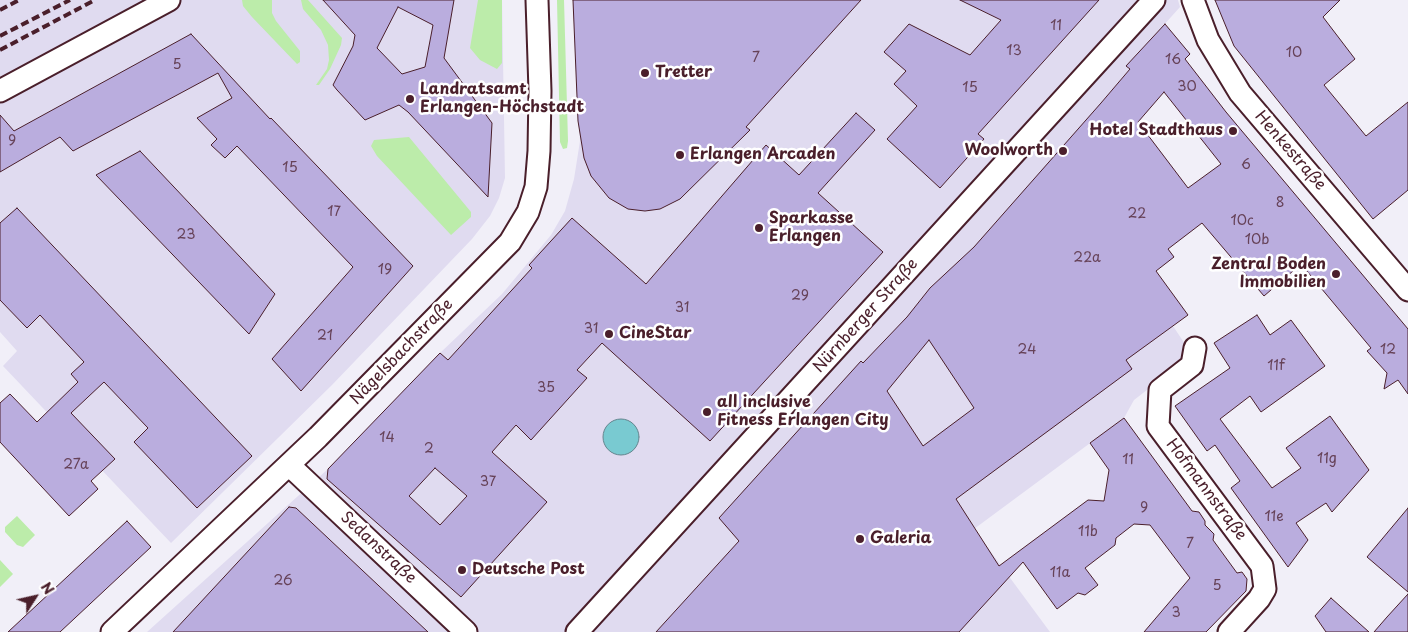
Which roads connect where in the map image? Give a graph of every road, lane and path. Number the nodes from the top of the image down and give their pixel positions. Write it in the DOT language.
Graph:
graph roads {
  1 [pos="169,0"];
  2 [pos="537,0"];
  3 [pos="1193,0"];
  4 [pos="1150,4"];
  5 [pos="0,91"];
  6 [pos="1408,290"];
  7 [pos="1195,348"];
  8 [pos="289,465"];
  9 [pos="112,632"];
  10 [pos="466,632"];
  11 [pos="576,632"];
  12 [pos="1229,632"];
  1 -- 5 [label="street"];
  2 -- 8 [label="street, Nägelsbachstraße"];
  3 -- 6 [label="street, Henkestraße"];
  4 -- 11 [label="street, Nürnberger Straße"];
  7 -- 12 [label="street, Hofmannstraße"];
  8 -- 9 [label="street, Nägelsbachstraße"];
  8 -- 10 [label="street, Sedanstraße"];
}
